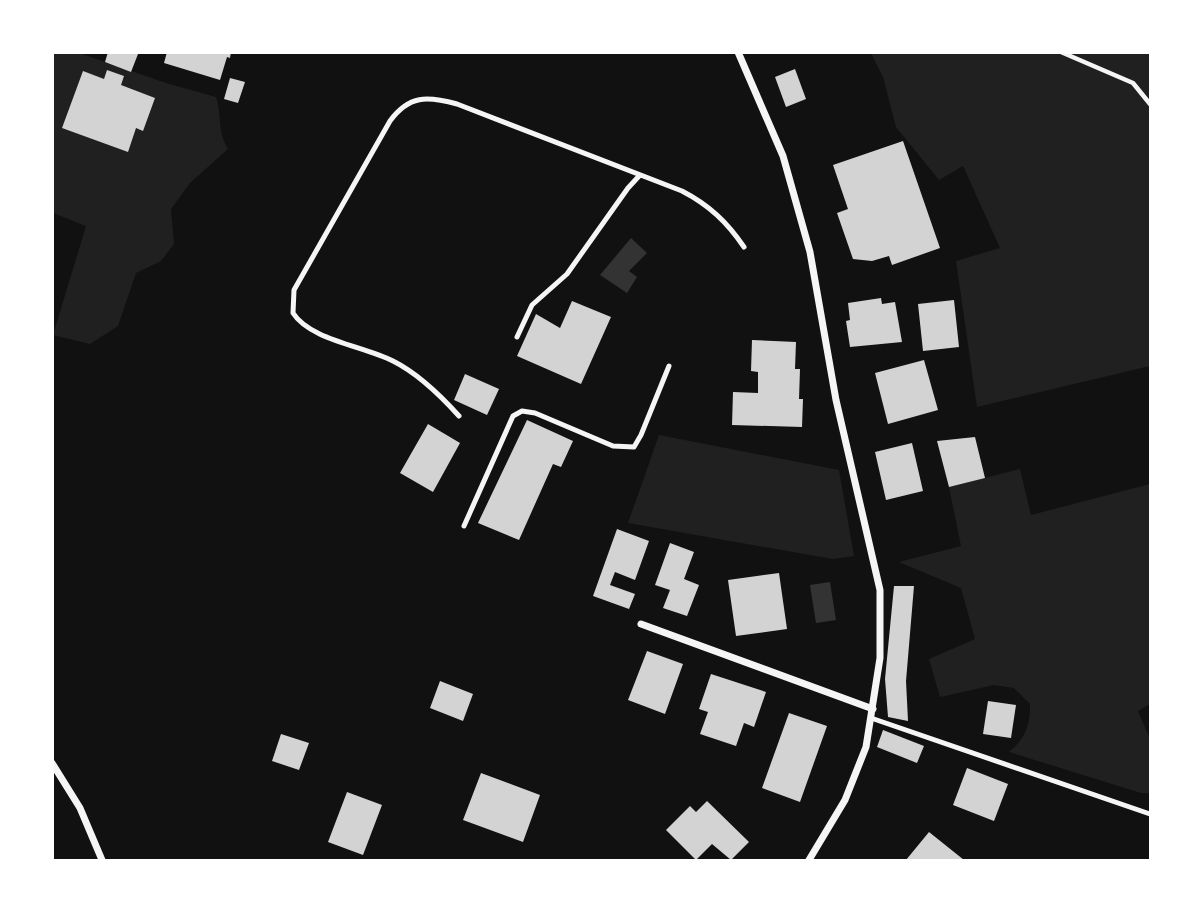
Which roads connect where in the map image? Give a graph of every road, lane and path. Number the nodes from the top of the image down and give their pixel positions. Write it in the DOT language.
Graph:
graph roads {
  1 [pos="738,52"];
  2 [pos="1061,52"];
  3 [pos="1150,104"];
  4 [pos="640,175"];
  5 [pos="744,247"];
  6 [pos="517,337"];
  7 [pos="668,366"];
  8 [pos="459,416"];
  9 [pos="464,526"];
  10 [pos="642,624"];
  11 [pos="872,713"];
  12 [pos="52,763"];
  13 [pos="1150,814"];
  14 [pos="102,860"];
  15 [pos="809,860"];
  1 -- 11 [label="street"];
  2 -- 3 [label="path"];
  4 -- 5 [label="lane"];
  4 -- 6 [label="lane"];
  4 -- 8 [label="lane"];
  7 -- 9 [label="lane"];
  10 -- 11 [label="street"];
  11 -- 13 [label="lane"];
  11 -- 15 [label="street"];
  12 -- 14 [label="street"];
}
